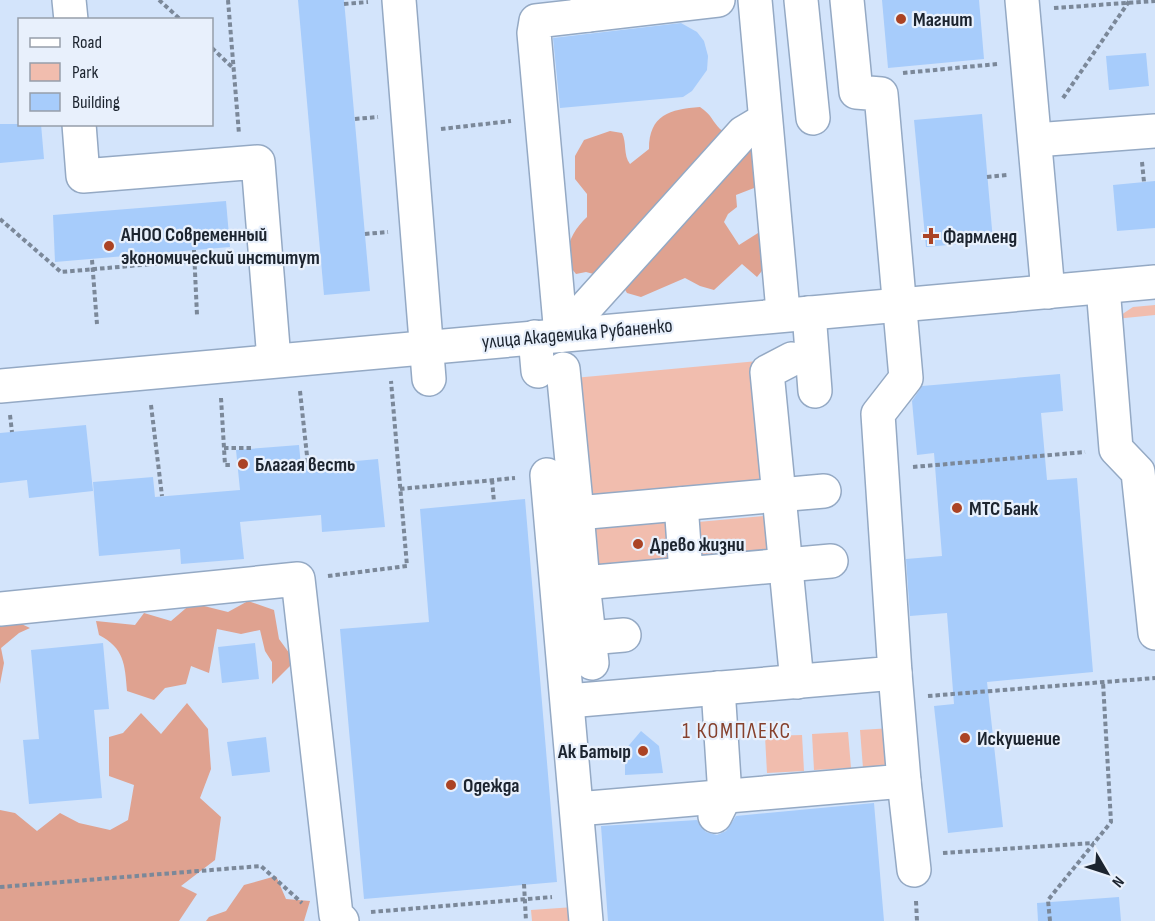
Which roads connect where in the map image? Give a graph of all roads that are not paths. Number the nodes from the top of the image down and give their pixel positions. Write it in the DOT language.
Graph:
graph roads {
  1 [pos="69,0"];
  2 [pos="399,0"];
  3 [pos="718,0"];
  4 [pos="755,0"];
  5 [pos="761,0"];
  6 [pos="847,0"];
  7 [pos="1023,5"];
  8 [pos="587,8"];
  9 [pos="538,10"];
  10 [pos="803,15"];
  11 [pos="71,18"];
  12 [pos="855,85"];
  13 [pos="811,107"];
  14 [pos="765,111"];
  15 [pos="79,126"];
  16 [pos="1155,131"];
  17 [pos="1035,140"];
  18 [pos="1155,282"];
  19 [pos="1103,287"];
  20 [pos="1048,292"];
  21 [pos="813,301"];
  22 [pos="900,305"];
  23 [pos="548,336"];
  24 [pos="426,346"];
  25 [pos="787,352"];
  26 [pos="285,359"];
  27 [pos="429,379"];
  28 [pos="0,386"];
  29 [pos="815,391"];
  30 [pos="547,475"];
  31 [pos="824,491"];
  32 [pos="780,494"];
  33 [pos="681,504"];
  34 [pos="577,513"];
  35 [pos="831,561"];
  36 [pos="785,564"];
  37 [pos="686,573"];
  38 [pos="583,583"];
  39 [pos="0,609"];
  40 [pos="1155,633"];
  41 [pos="624,635"];
  42 [pos="797,682"];
  43 [pos="896,686"];
  44 [pos="718,688"];
  45 [pos="568,702"];
  46 [pos="904,782"];
  47 [pos="719,807"];
  48 [pos="577,809"];
  49 [pos="913,863"];
  50 [pos="584,908"];
  51 [pos="339,918"];
  1 -- 11 [label="street"];
  2 -- 24 [label="street"];
  3 -- 8 [label="street"];
  4 -- 14 [label="street"];
  5 -- 10 [label="street"];
  6 -- 12 [label="street"];
  7 -- 17 [label="street"];
  8 -- 9 [label="street"];
  9 -- 23 [label="street"];
  10 -- 13 [label="street"];
  12 -- 13 [label="street"];
  12 -- 22 [label="street"];
  13 -- 14 [label="street"];
  14 -- 21 [label="street"];
  14 -- 23 [label="street"];
  15 -- 26 [label="street"];
  16 -- 17 [label="street"];
  17 -- 20 [label="street"];
  18 -- 19 [label="street, улица Академика Рубаненко"];
  19 -- 20 [label="street, улица Академика Рубаненко"];
  19 -- 40 [label="street"];
  20 -- 22 [label="street, улица Академика Рубаненко"];
  21 -- 22 [label="street, улица Академика Рубаненко"];
  21 -- 23 [label="street, улица Академика Рубаненко"];
  21 -- 29 [label="street"];
  22 -- 43 [label="street"];
  23 -- 24 [label="street, улица Академика Рубаненко"];
  23 -- 34 [label="street"];
  24 -- 26 [label="street, улица Академика Рубаненко"];
  24 -- 27 [label="street"];
  25 -- 32 [label="street"];
  26 -- 28 [label="street, улица Академика Рубаненко"];
  30 -- 45 [label="street"];
  31 -- 32 [label="street"];
  32 -- 33 [label="street"];
  32 -- 36 [label="street"];
  33 -- 34 [label="street"];
  33 -- 37 [label="street"];
  34 -- 38 [label="street"];
  35 -- 36 [label="street"];
  36 -- 37 [label="street"];
  36 -- 42 [label="street"];
  37 -- 38 [label="street"];
  38 -- 41 [label="street"];
  39 -- 51 [label="street"];
  42 -- 43 [label="street"];
  42 -- 44 [label="street"];
  43 -- 46 [label="street"];
  44 -- 45 [label="street"];
  44 -- 47 [label="street"];
  45 -- 48 [label="street"];
  46 -- 47 [label="street"];
  46 -- 49 [label="street"];
  47 -- 48 [label="street"];
  48 -- 50 [label="street"];
}
